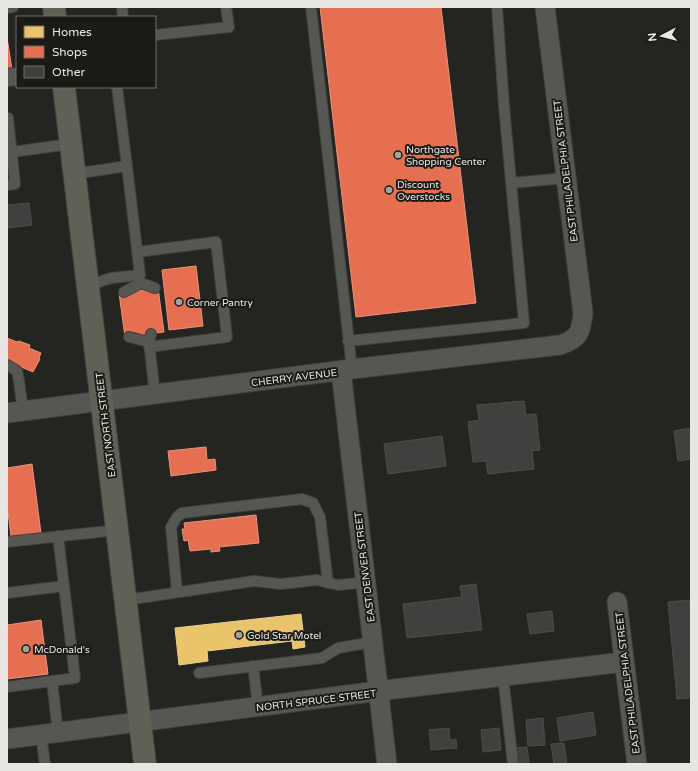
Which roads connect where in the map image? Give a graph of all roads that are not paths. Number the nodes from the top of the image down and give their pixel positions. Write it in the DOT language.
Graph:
graph roads {
  1 [pos="14,7"];
  2 [pos="226,7"];
  3 [pos="311,7"];
  4 [pos="497,7"];
  5 [pos="545,7"];
  6 [pos="7,8"];
  7 [pos="156,35"];
  8 [pos="64,88"];
  9 [pos="118,88"];
  10 [pos="7,118"];
  11 [pos="70,144"];
  12 [pos="12,152"];
  13 [pos="127,166"];
  14 [pos="74,174"];
  15 [pos="566,178"];
  16 [pos="511,183"];
  17 [pos="7,185"];
  18 [pos="137,252"];
  19 [pos="143,285"];
  20 [pos="88,286"];
  21 [pos="124,292"];
  22 [pos="578,335"];
  23 [pos="140,336"];
  24 [pos="129,337"];
  25 [pos="152,339"];
  26 [pos="348,341"];
  27 [pos="7,365"];
  28 [pos="346,370"];
  29 [pos="154,395"];
  30 [pos="102,401"];
  31 [pos="15,412"];
  32 [pos="117,530"];
  33 [pos="58,536"];
  34 [pos="7,542"];
  35 [pos="366,582"];
  36 [pos="328,583"];
  37 [pos="64,586"];
  38 [pos="177,592"];
  39 [pos="7,593"];
  40 [pos="126,600"];
  41 [pos="617,602"];
  42 [pos="373,642"];
  43 [pos="624,662"];
  44 [pos="253,666"];
  45 [pos="199,673"];
  46 [pos="503,676"];
  47 [pos="52,681"];
  48 [pos="7,687"];
  49 [pos="378,691"];
  50 [pos="258,707"];
  51 [pos="140,723"];
  52 [pos="50,734"];
  53 [pos="7,739"];
  54 [pos="45,764"];
  55 [pos="145,764"];
  56 [pos="387,764"];
  57 [pos="513,764"];
  58 [pos="637,764"];
  1 -- 6 [label="lane"];
  2 -- 7 [label="lane"];
  3 -- 26 [label="lane"];
  4 -- 16 [label="lane"];
  5 -- 15 [label="street, EAST PHILADELPHIA STREET"];
  8 -- 11 [label="main road, EAST NORTH STREET"];
  9 -- 13 [label="lane"];
  10 -- 12 [label="lane"];
  11 -- 12 [label="lane"];
  11 -- 14 [label="main road, EAST NORTH STREET"];
  12 -- 17 [label="lane"];
  13 -- 14 [label="lane"];
  13 -- 18 [label="lane"];
  14 -- 20 [label="main road, EAST NORTH STREET"];
  15 -- 16 [label="lane"];
  15 -- 22 [label="street, EAST PHILADELPHIA STREET"];
  16 -- 26 [label="lane"];
  18 -- 19 [label="lane"];
  18 -- 25 [label="lane"];
  19 -- 20 [label="lane"];
  19 -- 21 [label="lane"];
  20 -- 30 [label="main road, EAST NORTH STREET"];
  22 -- 28 [label="street, CHERRY AVENUE"];
  23 -- 25 [label="lane"];
  24 -- 25 [label="lane"];
  25 -- 29 [label="lane"];
  26 -- 28 [label="lane"];
  27 -- 31 [label="lane"];
  28 -- 29 [label="street, CHERRY AVENUE"];
  28 -- 35 [label="street, EAST DENVER STREET"];
  29 -- 30 [label="street, CHERRY AVENUE"];
  30 -- 31 [label="street, CHERRY AVENUE"];
  30 -- 32 [label="main road, EAST NORTH STREET"];
  32 -- 33 [label="lane"];
  32 -- 40 [label="main road, EAST NORTH STREET"];
  33 -- 34 [label="lane"];
  33 -- 37 [label="lane"];
  35 -- 36 [label="lane"];
  35 -- 42 [label="street, EAST DENVER STREET"];
  36 -- 38 [label="lane"];
  36 -- 38 [label="lane"];
  37 -- 39 [label="lane"];
  37 -- 47 [label="lane"];
  38 -- 40 [label="lane"];
  40 -- 51 [label="main road, EAST NORTH STREET"];
  41 -- 43 [label="street, EAST PHILADELPHIA STREET"];
  42 -- 44 [label="lane"];
  42 -- 49 [label="street, EAST DENVER STREET"];
  43 -- 46 [label="street, NORTH SPRUCE STREET"];
  43 -- 58 [label="street, EAST PHILADELPHIA STREET"];
  44 -- 45 [label="lane"];
  44 -- 50 [label="lane"];
  46 -- 49 [label="street, NORTH SPRUCE STREET"];
  46 -- 57 [label="lane"];
  47 -- 48 [label="lane"];
  47 -- 52 [label="lane"];
  49 -- 50 [label="street, NORTH SPRUCE STREET"];
  49 -- 56 [label="street, EAST DENVER STREET"];
  50 -- 51 [label="street, NORTH SPRUCE STREET"];
  51 -- 52 [label="street, NORTH SPRUCE STREET"];
  51 -- 55 [label="main road, EAST NORTH STREET"];
  52 -- 53 [label="street, NORTH SPRUCE STREET"];
  52 -- 54 [label="lane"];
}
